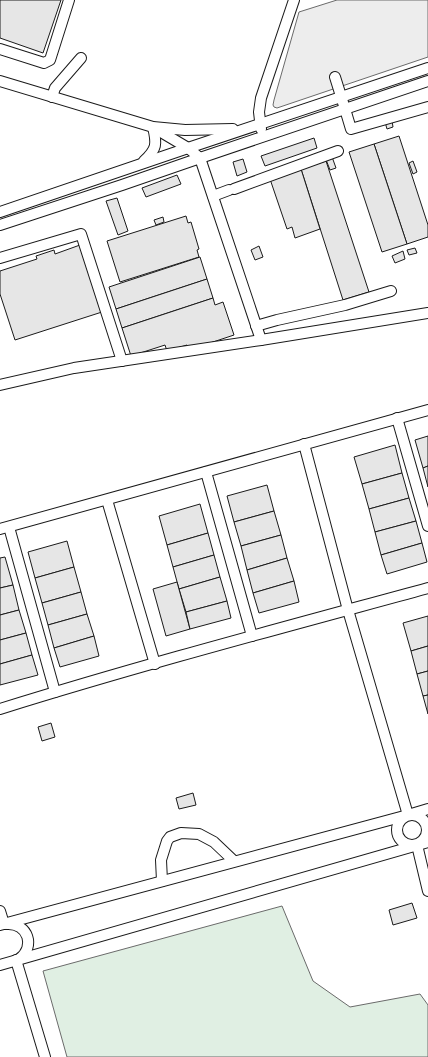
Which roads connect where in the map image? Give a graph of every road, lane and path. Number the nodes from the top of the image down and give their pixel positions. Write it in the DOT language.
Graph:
graph roads {
  1 [pos="70,0"];
  2 [pos="294,0"];
  3 [pos="0,49"];
  4 [pos="82,58"];
  5 [pos="428,68"];
  6 [pos="335,77"];
  7 [pos="0,81"];
  8 [pos="428,81"];
  9 [pos="52,97"];
  10 [pos="342,97"];
  11 [pos="428,107"];
  12 [pos="345,109"];
  13 [pos="260,124"];
  14 [pos="152,128"];
  15 [pos="247,128"];
  16 [pos="262,137"];
  17 [pos="188,148"];
  18 [pos="338,151"];
  19 [pos="200,158"];
  20 [pos="142,164"];
  21 [pos="213,196"];
  22 [pos="0,212"];
  23 [pos="0,225"];
  24 [pos="0,258"];
  25 [pos="391,291"];
  26 [pos="428,313"];
  27 [pos="256,326"];
  28 [pos="261,340"];
  29 [pos="122,361"];
  30 [pos="0,385"];
  31 [pos="428,410"];
  32 [pos="397,418"];
  33 [pos="304,444"];
  34 [pos="206,472"];
  35 [pos="107,500"];
  36 [pos="428,526"];
  37 [pos="4,528"];
  38 [pos="428,588"];
  39 [pos="348,610"];
  40 [pos="252,636"];
  41 [pos="155,664"];
  42 [pos="55,692"];
  43 [pos="0,709"];
  44 [pos="428,809"];
  45 [pos="408,815"];
  46 [pos="428,842"];
  47 [pos="417,845"];
  48 [pos="234,861"];
  49 [pos="162,881"];
  50 [pos="428,891"];
  51 [pos="0,911"];
  52 [pos="1,925"];
  53 [pos="0,959"];
  54 [pos="16,960"];
  55 [pos="0,965"];
  56 [pos="45,1057"];
  1 -- 3 [label="street"];
  2 -- 13 [label="street"];
  4 -- 9 [label="street"];
  5 -- 10 [label="street"];
  6 -- 10 [label="street"];
  7 -- 9 [label="street"];
  8 -- 12 [label="street"];
  9 -- 14 [label="street"];
  10 -- 12 [label="street"];
  10 -- 13 [label="street"];
  11 -- 12 [label="street"];
  12 -- 16 [label="street"];
  13 -- 15 [label="street"];
  13 -- 16 [label="street"];
  14 -- 15 [label="street"];
  14 -- 17 [label="street"];
  14 -- 20 [label="street"];
  15 -- 17 [label="street"];
  16 -- 19 [label="street"];
  17 -- 19 [label="street"];
  17 -- 20 [label="street"];
  18 -- 21 [label="street"];
  19 -- 21 [label="street"];
  19 -- 23 [label="street"];
  20 -- 22 [label="street"];
  21 -- 27 [label="street"];
  24 -- 29 [label="street"];
  25 -- 27 [label="street"];
  26 -- 28 [label="street"];
  27 -- 28 [label="street"];
  28 -- 29 [label="street"];
  29 -- 30 [label="street"];
  31 -- 32 [label="street"];
  32 -- 33 [label="street"];
  32 -- 36 [label="street"];
  33 -- 34 [label="street"];
  33 -- 39 [label="street"];
  34 -- 35 [label="street"];
  34 -- 40 [label="street"];
  35 -- 37 [label="street"];
  35 -- 41 [label="street"];
  37 -- 42 [label="street"];
  38 -- 39 [label="street"];
  39 -- 40 [label="street"];
  39 -- 45 [label="street"];
  40 -- 41 [label="street"];
  41 -- 42 [label="street"];
  42 -- 43 [label="street"];
  44 -- 45 [label="street"];
  45 -- 47 [label="street"];
  45 -- 47 [label="street"];
  45 -- 48 [label="street"];
  46 -- 47 [label="street"];
  47 -- 50 [label="street"];
  47 -- 54 [label="street"];
  48 -- 49 [label="street"];
  48 -- 49 [label="street"];
  49 -- 52 [label="street"];
  51 -- 52 [label="street"];
  52 -- 54 [label="street"];
  53 -- 54 [label="street"];
  54 -- 55 [label="street"];
  54 -- 56 [label="street"];
}
